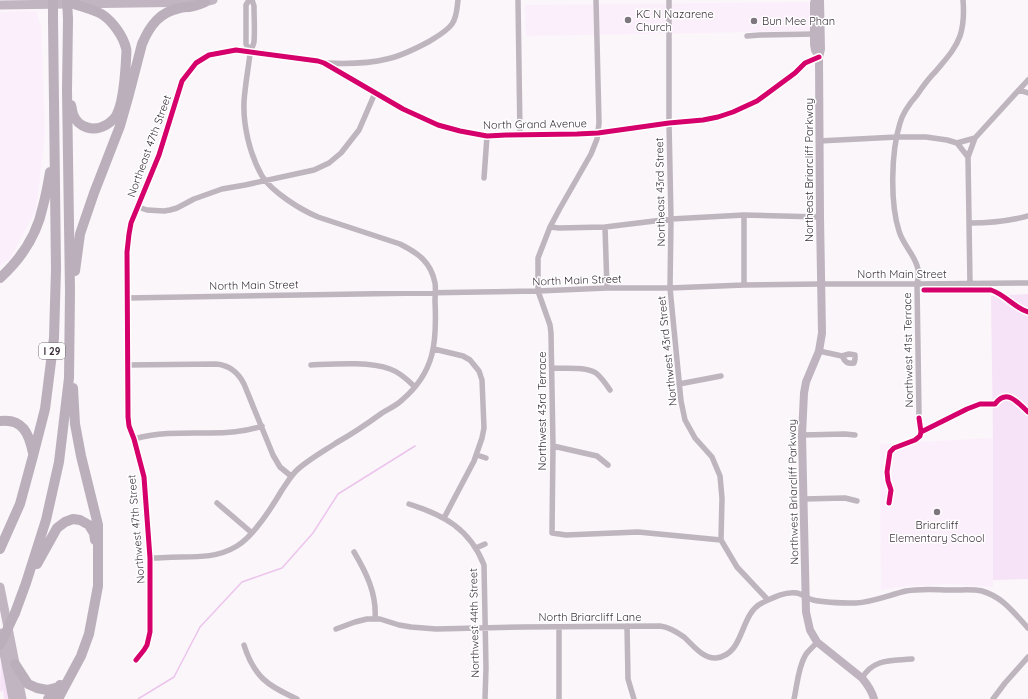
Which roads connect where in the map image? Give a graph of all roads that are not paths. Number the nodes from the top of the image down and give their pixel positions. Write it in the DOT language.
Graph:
graph roads {
  1 [pos="53,0"];
  2 [pos="250,0"];
  3 [pos="458,0"];
  4 [pos="518,0"];
  5 [pos="596,0"];
  6 [pos="670,0"];
  7 [pos="815,0"];
  8 [pos="820,0"];
  9 [pos="963,0"];
  10 [pos="209,1"];
  11 [pos="71,2"];
  12 [pos="0,5"];
  13 [pos="814,34"];
  14 [pos="747,36"];
  15 [pos="251,52"];
  16 [pos="819,57"];
  17 [pos="324,63"];
  18 [pos="342,64"];
  19 [pos="340,73"];
  20 [pos="1028,80"];
  21 [pos="67,90"];
  22 [pos="1019,90"];
  23 [pos="375,93"];
  24 [pos="1028,93"];
  25 [pos="668,123"];
  26 [pos="598,133"];
  27 [pos="520,135"];
  28 [pos="487,136"];
  29 [pos="897,137"];
  30 [pos="976,138"];
  31 [pos="820,141"];
  32 [pos="957,143"];
  33 [pos="54,153"];
  34 [pos="968,157"];
  35 [pos="262,175"];
  36 [pos="484,178"];
  37 [pos="276,179"];
  38 [pos="266,181"];
  39 [pos="259,182"];
  40 [pos="273,187"];
  41 [pos="138,206"];
  42 [pos="744,215"];
  43 [pos="1028,216"];
  44 [pos="820,217"];
  45 [pos="671,219"];
  46 [pos="970,223"];
  47 [pos="550,227"];
  48 [pos="606,227"];
  49 [pos="0,278"];
  50 [pos="1028,283"];
  51 [pos="821,284"];
  52 [pos="918,284"];
  53 [pos="970,284"];
  54 [pos="744,285"];
  55 [pos="607,288"];
  56 [pos="670,288"];
  57 [pos="70,291"];
  58 [pos="538,291"];
  59 [pos="435,292"];
  60 [pos="127,298"];
  61 [pos="70,346"];
  62 [pos="434,349"];
  63 [pos="819,351"];
  64 [pos="842,356"];
  65 [pos="127,365"];
  66 [pos="311,365"];
  67 [pos="552,368"];
  68 [pos="721,376"];
  69 [pos="679,384"];
  70 [pos="415,387"];
  71 [pos="610,390"];
  72 [pos="919,415"];
  73 [pos="0,421"];
  74 [pos="262,426"];
  75 [pos="802,435"];
  76 [pos="855,435"];
  77 [pos="134,438"];
  78 [pos="553,446"];
  79 [pos="33,456"];
  80 [pos="477,456"];
  81 [pos="486,458"];
  82 [pos="608,464"];
  83 [pos="290,476"];
  84 [pos="803,499"];
  85 [pos="857,501"];
  86 [pos="217,503"];
  87 [pos="409,504"];
  88 [pos="444,518"];
  89 [pos="252,533"];
  90 [pos="722,540"];
  91 [pos="485,544"];
  92 [pos="2,546"];
  93 [pos="476,548"];
  94 [pos="354,552"];
  95 [pos="150,558"];
  96 [pos="26,583"];
  97 [pos="0,587"];
  98 [pos="805,597"];
  99 [pos="768,600"];
  100 [pos="375,619"];
  101 [pos="628,626"];
  102 [pos="559,627"];
  103 [pos="486,628"];
  104 [pos="1028,628"];
  105 [pos="336,630"];
  106 [pos="0,633"];
  107 [pos="817,642"];
  108 [pos="0,645"];
  109 [pos="244,645"];
  110 [pos="1028,657"];
  111 [pos="912,659"];
  112 [pos="136,660"];
  113 [pos="15,664"];
  114 [pos="862,678"];
  115 [pos="59,687"];
  116 [pos="13,699"];
  117 [pos="22,699"];
  118 [pos="48,699"];
  119 [pos="58,699"];
  120 [pos="297,699"];
  121 [pos="485,699"];
  122 [pos="559,699"];
  123 [pos="634,699"];
  124 [pos="794,699"];
  125 [pos="874,699"];
  126 [pos="993,699"];
  1 -- 33 [label="highway, I 29, bridge"];
  2 -- 15 [label="street"];
  3 -- 18 [label="street"];
  4 -- 27 [label="street"];
  5 -- 26 [label="street, Northwest 43rd Terrace"];
  6 -- 25 [label="street, Northeast 43rd Street"];
  7 -- 13 [label="main road, Northeast Briarcliff Parkway"];
  8 -- 16 [label="main road, Northeast Briarcliff Parkway"];
  9 -- 29 [label="street, Northwest 41st Terrace"];
  10 -- 11 [label="main road"];
  10 -- 57 [label="highway"];
  11 -- 12 [label="main road"];
  11 -- 21 [label="highway, I 29, bridge"];
  11 -- 21 [label="highway"];
  13 -- 14 [label="street"];
  13 -- 16 [label="main road, Northeast Briarcliff Parkway"];
  15 -- 17 [label="street, North Grand Avenue"];
  15 -- 35 [label="street"];
  15 -- 41 [label="street, Northeast 47th Street"];
  16 -- 25 [label="street, North Grand Avenue"];
  16 -- 31 [label="main road, Northeast Briarcliff Parkway"];
  17 -- 18 [label="street"];
  17 -- 19 [label="street, North Grand Avenue"];
  18 -- 19 [label="street"];
  19 -- 23 [label="street, North Grand Avenue"];
  20 -- 22 [label="street"];
  21 -- 57 [label="highway, I 29"];
  22 -- 24 [label="street"];
  22 -- 30 [label="street"];
  23 -- 28 [label="street, North Grand Avenue"];
  23 -- 37 [label="street"];
  25 -- 26 [label="street, North Grand Avenue"];
  25 -- 45 [label="street, Northeast 43rd Street"];
  26 -- 27 [label="street, North Grand Avenue"];
  26 -- 47 [label="street, Northwest 43rd Terrace"];
  27 -- 28 [label="street, North Grand Avenue"];
  28 -- 36 [label="street"];
  29 -- 31 [label="street"];
  29 -- 32 [label="street"];
  29 -- 52 [label="street, Northwest 41st Terrace"];
  30 -- 32 [label="street"];
  30 -- 34 [label="street"];
  31 -- 44 [label="main road, Northeast Briarcliff Parkway"];
  32 -- 34 [label="street"];
  33 -- 49 [label="highway"];
  33 -- 79 [label="highway, I 29"];
  34 -- 46 [label="street"];
  35 -- 38 [label="street"];
  35 -- 39 [label="street"];
  37 -- 38 [label="street"];
  37 -- 40 [label="street"];
  38 -- 39 [label="street"];
  38 -- 40 [label="street"];
  39 -- 41 [label="street"];
  40 -- 59 [label="street"];
  41 -- 60 [label="street, Northeast 47th Street"];
  42 -- 44 [label="street"];
  42 -- 45 [label="street"];
  42 -- 54 [label="street"];
  43 -- 46 [label="street"];
  44 -- 51 [label="main road, Northeast Briarcliff Parkway"];
  45 -- 48 [label="street"];
  45 -- 56 [label="street, Northeast 43rd Street"];
  46 -- 53 [label="street"];
  47 -- 48 [label="street"];
  47 -- 58 [label="street, Northwest 43rd Terrace"];
  48 -- 55 [label="street"];
  50 -- 53 [label="street, North Main Street"];
  51 -- 52 [label="street, North Main Street"];
  51 -- 54 [label="street, North Main Street"];
  51 -- 63 [label="main road, Northwest Briarcliff Parkway"];
  52 -- 53 [label="street, North Main Street"];
  52 -- 72 [label="street, Northwest 41st Terrace"];
  54 -- 56 [label="street, North Main Street"];
  55 -- 56 [label="street, North Main Street"];
  55 -- 58 [label="street, North Main Street"];
  56 -- 69 [label="street, Northwest 43rd Street"];
  57 -- 61 [label="highway, I 29"];
  58 -- 59 [label="street, North Main Street"];
  58 -- 67 [label="street, Northwest 43rd Terrace"];
  59 -- 60 [label="street, North Main Street"];
  59 -- 62 [label="street"];
  60 -- 65 [label="street, Northwest 47th Street"];
  61 -- 96 [label="highway, I 29"];
  61 -- 119 [label="highway"];
  62 -- 70 [label="street"];
  62 -- 80 [label="street"];
  63 -- 64 [label="street"];
  63 -- 75 [label="main road, Northwest Briarcliff Parkway"];
  65 -- 74 [label="street"];
  65 -- 77 [label="street, Northwest 47th Street"];
  66 -- 70 [label="street"];
  67 -- 71 [label="street"];
  67 -- 78 [label="street, Northwest 43rd Terrace"];
  68 -- 69 [label="street"];
  69 -- 90 [label="street, Northwest 43rd Street"];
  70 -- 83 [label="street"];
  73 -- 79 [label="highway"];
  74 -- 77 [label="street"];
  74 -- 83 [label="street"];
  75 -- 76 [label="street"];
  75 -- 84 [label="main road, Northwest Briarcliff Parkway"];
  77 -- 95 [label="street, Northwest 47th Street"];
  78 -- 82 [label="street"];
  78 -- 90 [label="street, Northwest 43rd Terrace"];
  79 -- 92 [label="highway, I 29"];
  80 -- 81 [label="street"];
  80 -- 88 [label="street"];
  83 -- 89 [label="street"];
  84 -- 85 [label="street"];
  84 -- 98 [label="main road, Northwest Briarcliff Parkway"];
  86 -- 89 [label="street"];
  87 -- 88 [label="street, Northwest 44th Street"];
  88 -- 93 [label="street, Northwest 44th Street"];
  89 -- 95 [label="street"];
  90 -- 99 [label="street, Northwest 43rd Street"];
  91 -- 93 [label="street"];
  93 -- 103 [label="street, Northwest 44th Street"];
  94 -- 100 [label="street"];
  95 -- 112 [label="street, Northwest 47th Street"];
  96 -- 108 [label="highway, I 29, bridge"];
  96 -- 115 [label="highway"];
  97 -- 113 [label="main road"];
  98 -- 99 [label="street, North Briarcliff Lane"];
  98 -- 104 [label="street, North Briarcliff Lane"];
  98 -- 107 [label="main road, Northwest Briarcliff Parkway"];
  99 -- 101 [label="street, North Briarcliff Lane"];
  100 -- 103 [label="street, North Briarcliff Lane"];
  100 -- 105 [label="street, North Briarcliff Lane"];
  101 -- 102 [label="street, North Briarcliff Lane"];
  101 -- 123 [label="street"];
  102 -- 103 [label="street, North Briarcliff Lane"];
  102 -- 122 [label="street"];
  103 -- 121 [label="street, Northwest 44th Street"];
  106 -- 116 [label="main road"];
  107 -- 114 [label="main road, Northwest Briarcliff Parkway"];
  107 -- 124 [label="street"];
  109 -- 120 [label="street"];
  110 -- 126 [label="street"];
  111 -- 114 [label="street"];
  113 -- 115 [label="highway"];
  113 -- 117 [label="main road"];
  114 -- 125 [label="main road, Northwest Briarcliff Parkway"];
  115 -- 118 [label="highway"];
}
